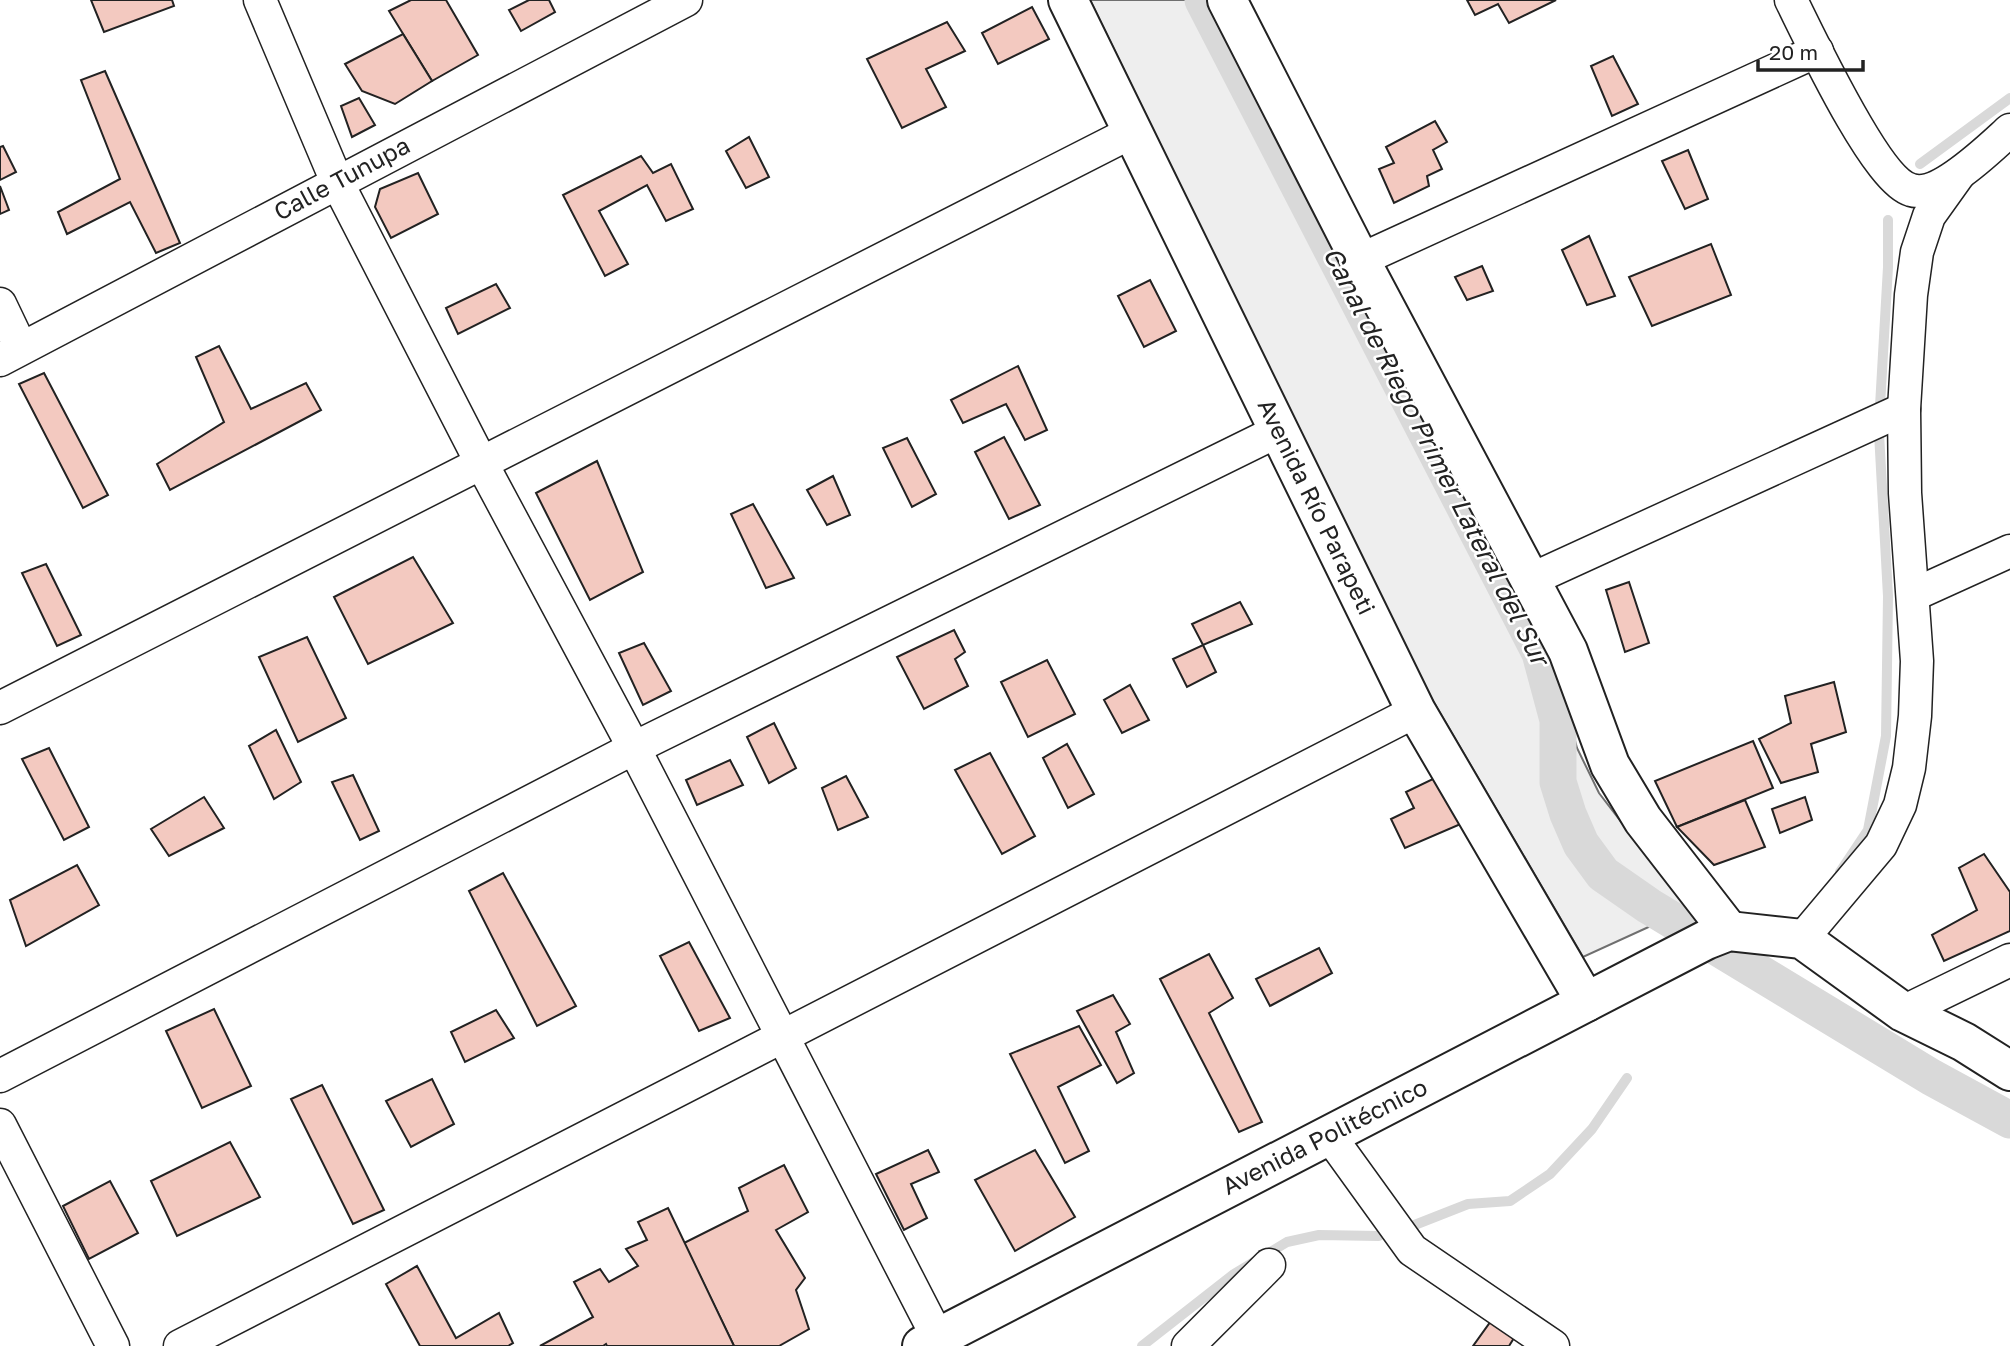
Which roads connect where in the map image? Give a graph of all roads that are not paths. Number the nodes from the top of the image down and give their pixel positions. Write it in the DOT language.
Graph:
graph roads {
  1 [pos="260,0"];
  2 [pos="685,0"];
  3 [pos="1068,0"];
  4 [pos="1227,0"];
  5 [pos="1791,0"];
  6 [pos="1816,51"];
  7 [pos="2010,131"];
  8 [pos="1132,132"];
  9 [pos="1959,174"];
  10 [pos="337,182"];
  11 [pos="1360,260"];
  12 [pos="0,304"];
  13 [pos="11,354"];
  14 [pos="1903,409"];
  15 [pos="1278,430"];
  16 [pos="482,464"];
  17 [pos="2010,551"];
  18 [pos="1530,580"];
  19 [pos="1913,595"];
  20 [pos="0,708"];
  21 [pos="1416,711"];
  22 [pos="634,748"];
  23 [pos="1729,932"];
  24 [pos="1802,939"];
  25 [pos="2010,960"];
  26 [pos="1586,1002"];
  27 [pos="1903,1012"];
  28 [pos="784,1036"];
  29 [pos="2010,1070"];
  30 [pos="0,1076"];
  31 [pos="0,1125"];
  32 [pos="1329,1135"];
  33 [pos="1269,1265"];
  34 [pos="930,1342"];
  35 [pos="113,1346"];
  36 [pos="180,1346"];
  37 [pos="1188,1346"];
  38 [pos="1553,1346"];
  1 -- 10 [label="street"];
  2 -- 10 [label="street, Calle Tunupa"];
  3 -- 8 [label="main road, Avenida Río Parapeti"];
  4 -- 11 [label="main road"];
  5 -- 6 [label="street"];
  6 -- 9 [label="street"];
  6 -- 11 [label="street"];
  7 -- 9 [label="street"];
  8 -- 15 [label="main road, Avenida Río Parapeti"];
  8 -- 16 [label="street"];
  9 -- 14 [label="street"];
  10 -- 13 [label="street, Calle Tunupa"];
  10 -- 16 [label="street"];
  11 -- 18 [label="main road"];
  12 -- 13 [label="street"];
  14 -- 18 [label="street"];
  14 -- 19 [label="street"];
  15 -- 21 [label="main road, Avenida Río Parapeti"];
  15 -- 22 [label="street"];
  16 -- 20 [label="street"];
  16 -- 22 [label="street"];
  17 -- 19 [label="street"];
  18 -- 23 [label="main road"];
  19 -- 24 [label="street"];
  21 -- 26 [label="main road, Avenida Río Parapeti"];
  21 -- 28 [label="street"];
  22 -- 28 [label="street"];
  22 -- 30 [label="street"];
  23 -- 24 [label="main road"];
  23 -- 26 [label="main road, Avenida Politécnico"];
  24 -- 27 [label="main road"];
  25 -- 27 [label="street"];
  26 -- 32 [label="main road, Avenida Politécnico"];
  27 -- 29 [label="main road"];
  28 -- 34 [label="street"];
  28 -- 36 [label="street"];
  31 -- 35 [label="street"];
  32 -- 34 [label="main road, Avenida Politécnico"];
  32 -- 38 [label="street"];
  33 -- 37 [label="street"];
}
